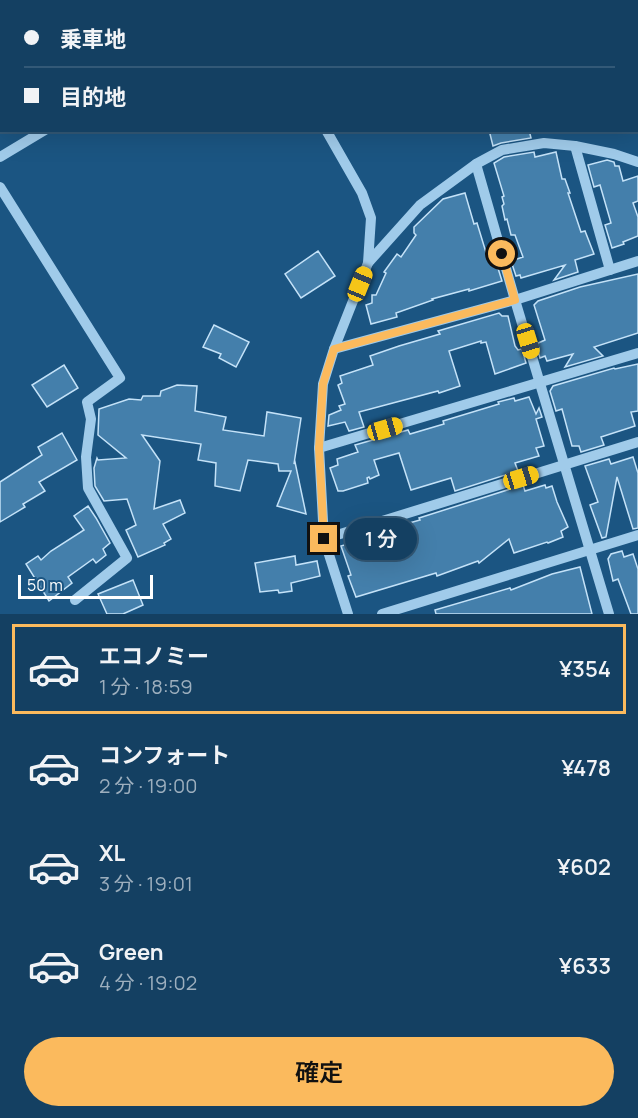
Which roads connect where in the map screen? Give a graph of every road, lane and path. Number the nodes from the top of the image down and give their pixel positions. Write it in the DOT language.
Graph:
graph roads {
  1 [pos="42,132"];
  2 [pos="327,132"];
  3 [pos="575,146"];
  4 [pos="0,158"];
  5 [pos="638,162"];
  6 [pos="476,164"];
  7 [pos="0,187"];
  8 [pos="638,261"];
  9 [pos="368,262"];
  10 [pos="610,270"];
  11 [pos="515,300"];
  12 [pos="334,349"];
  13 [pos="638,353"];
  14 [pos="540,383"];
  15 [pos="638,442"];
  16 [pos="319,448"];
  17 [pos="565,464"];
  18 [pos="638,535"];
  19 [pos="324,539"];
  20 [pos="590,549"];
  21 [pos="75,600"];
  22 [pos="348,614"];
  23 [pos="382,614"];
  24 [pos="609,614"];
  1 -- 4 [label="street"];
  2 -- 9 [label="street"];
  3 -- 5 [label="street"];
  3 -- 6 [label="street"];
  3 -- 10 [label="street"];
  6 -- 9 [label="street"];
  6 -- 11 [label="street"];
  7 -- 21 [label="street"];
  8 -- 10 [label="street"];
  9 -- 12 [label="street"];
  10 -- 11 [label="street"];
  11 -- 12 [label="street"];
  11 -- 14 [label="street"];
  12 -- 16 [label="street"];
  13 -- 14 [label="street"];
  14 -- 16 [label="street"];
  14 -- 17 [label="street"];
  15 -- 17 [label="street"];
  16 -- 19 [label="street"];
  17 -- 19 [label="street"];
  17 -- 20 [label="street"];
  18 -- 20 [label="street"];
  19 -- 22 [label="street"];
  20 -- 23 [label="street"];
  20 -- 24 [label="street"];
}
